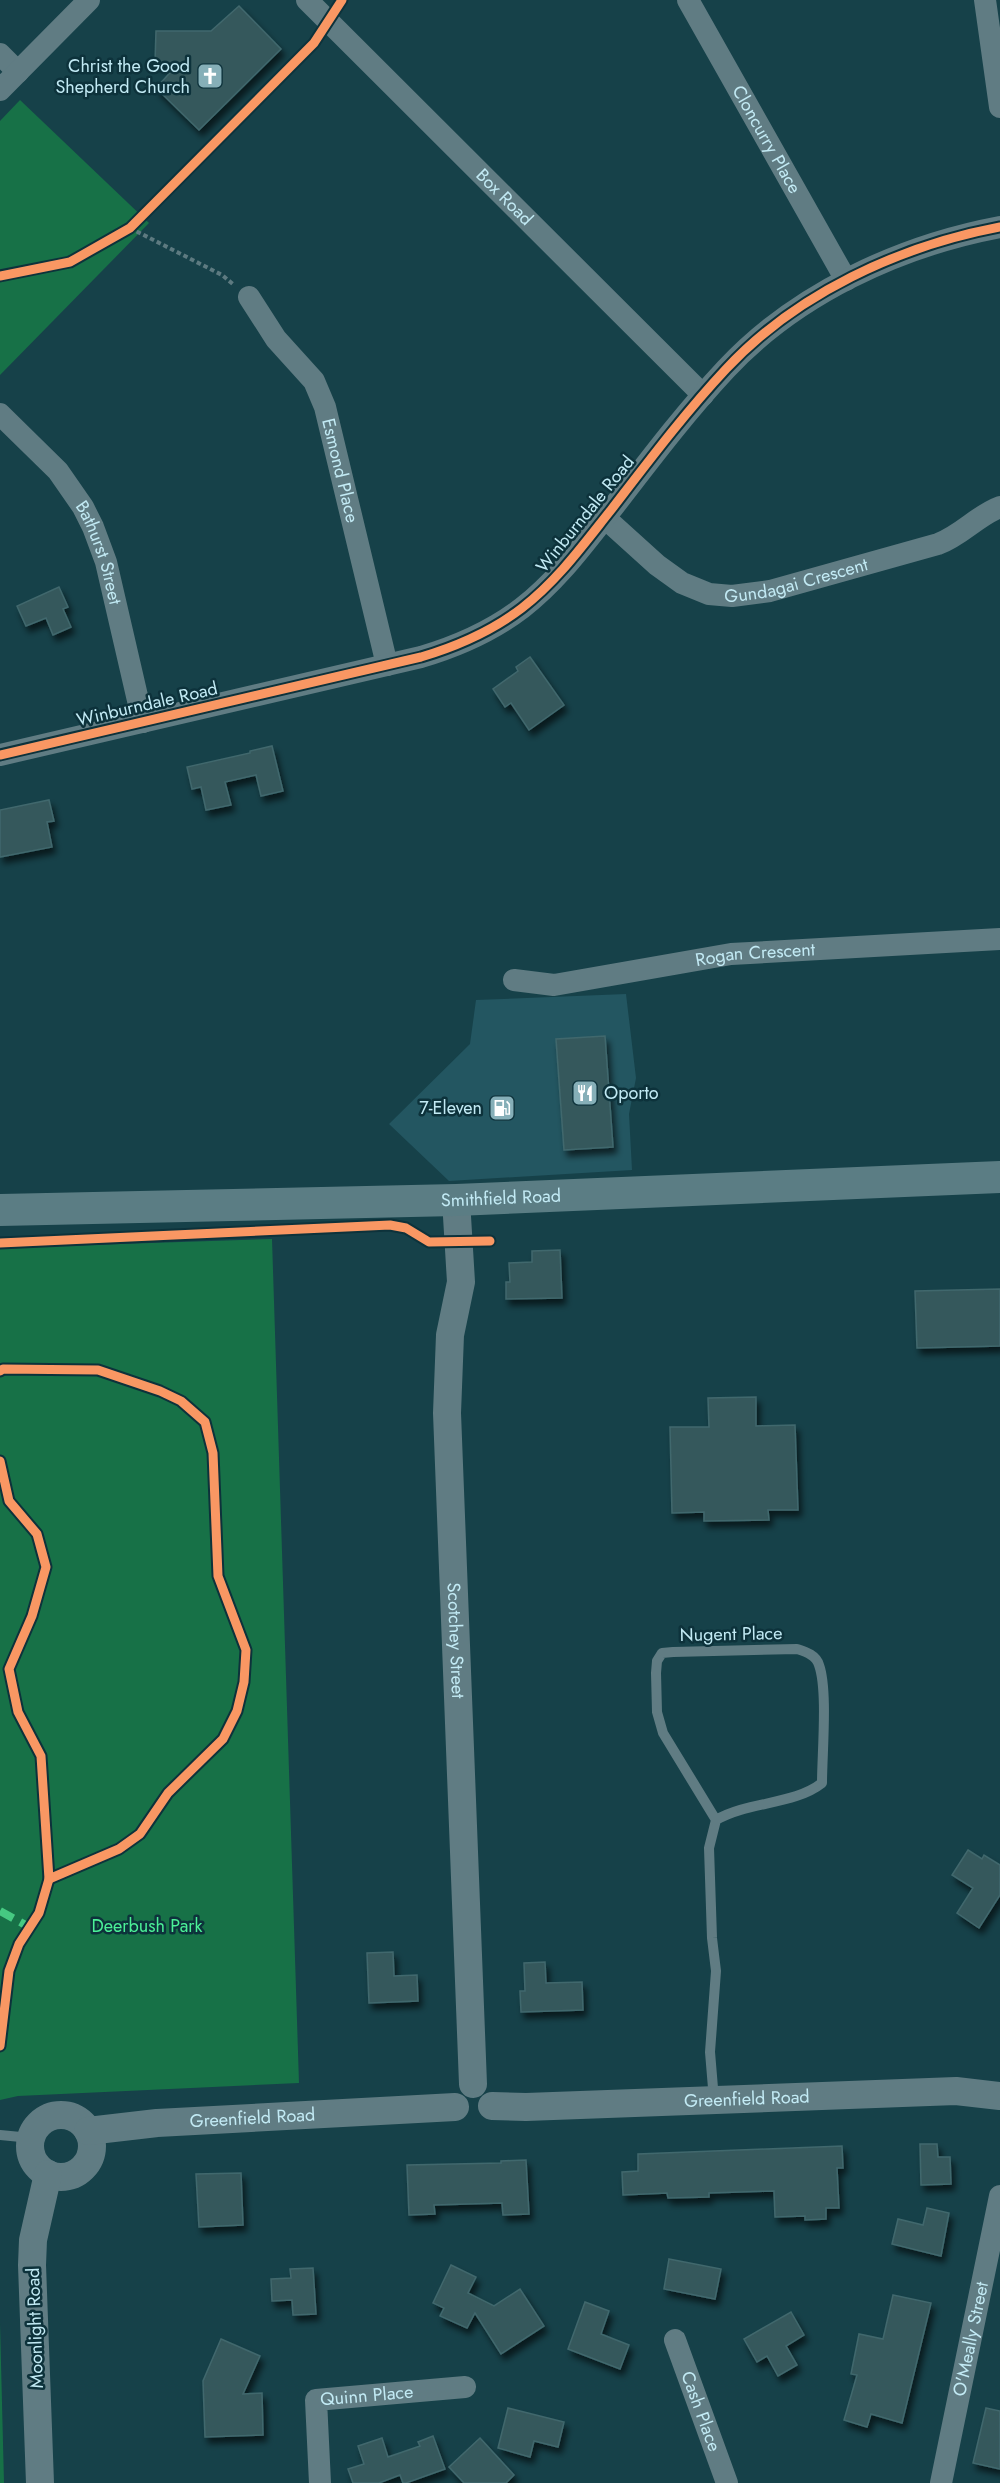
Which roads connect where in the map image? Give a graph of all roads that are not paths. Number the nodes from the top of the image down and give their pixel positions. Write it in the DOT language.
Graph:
graph roads {
  1 [pos="89,0"];
  2 [pos="307,0"];
  3 [pos="688,0"];
  4 [pos="985,0"];
  5 [pos="0,54"];
  6 [pos="18,72"];
  7 [pos="0,90"];
  8 [pos="1000,106"];
  9 [pos="1000,227"];
  10 [pos="846,280"];
  11 [pos="249,297"];
  12 [pos="703,394"];
  13 [pos="0,414"];
  14 [pos="1000,507"];
  15 [pos="605,518"];
  16 [pos="387,665"];
  17 [pos="143,722"];
  18 [pos="0,755"];
  19 [pos="1000,939"];
  20 [pos="514,980"];
  21 [pos="1000,1177"];
  22 [pos="456,1200"];
  23 [pos="0,1209"];
  24 [pos="716,1820"];
  25 [pos="473,2084"];
  26 [pos="1000,2096"];
  27 [pos="714,2100"];
  28 [pos="492,2106"];
  29 [pos="455,2107"];
  30 [pos="88,2132"];
  31 [pos="0,2135"];
  32 [pos="31,2138"];
  33 [pos="48,2174"];
  34 [pos="1000,2196"];
  35 [pos="675,2340"];
  36 [pos="465,2387"];
  37 [pos="40,2483"];
  38 [pos="320,2483"];
  39 [pos="727,2483"];
  40 [pos="941,2483"];
  1 -- 6 [label="street"];
  2 -- 12 [label="street, Box Road"];
  3 -- 10 [label="street, Cloncurry Place"];
  4 -- 8 [label="street"];
  5 -- 6 [label="street"];
  6 -- 7 [label="street"];
  9 -- 10 [label="street, Winburndale Road"];
  10 -- 12 [label="street, Winburndale Road"];
  11 -- 16 [label="street, Esmond Place"];
  12 -- 15 [label="street, Winburndale Road"];
  13 -- 17 [label="street, Bathurst Street"];
  14 -- 15 [label="street, Gundagai Crescent"];
  15 -- 16 [label="street, Winburndale Road"];
  16 -- 17 [label="street, Winburndale Road"];
  17 -- 18 [label="street, Winburndale Road"];
  19 -- 20 [label="street, Rogan Crescent"];
  21 -- 22 [label="main road, Smithfield Road"];
  22 -- 23 [label="main road, Smithfield Road"];
  22 -- 25 [label="street, Scotchey Street"];
  24 -- 24 [label="lane, Nugent Place"];
  24 -- 27 [label="lane"];
  25 -- 28 [label="street"];
  25 -- 29 [label="street"];
  26 -- 27 [label="street, Greenfield Road"];
  27 -- 28 [label="street, Greenfield Road"];
  28 -- 29 [label="street"];
  29 -- 30 [label="street, Greenfield Road"];
  30 -- 32 [label="street"];
  30 -- 33 [label="street"];
  31 -- 32 [label="lane"];
  32 -- 33 [label="street"];
  33 -- 37 [label="street, Moonlight Road"];
  34 -- 40 [label="street, O'Meally Street"];
  35 -- 39 [label="street, Cash Place"];
  36 -- 38 [label="street, Quinn Place"];
}
